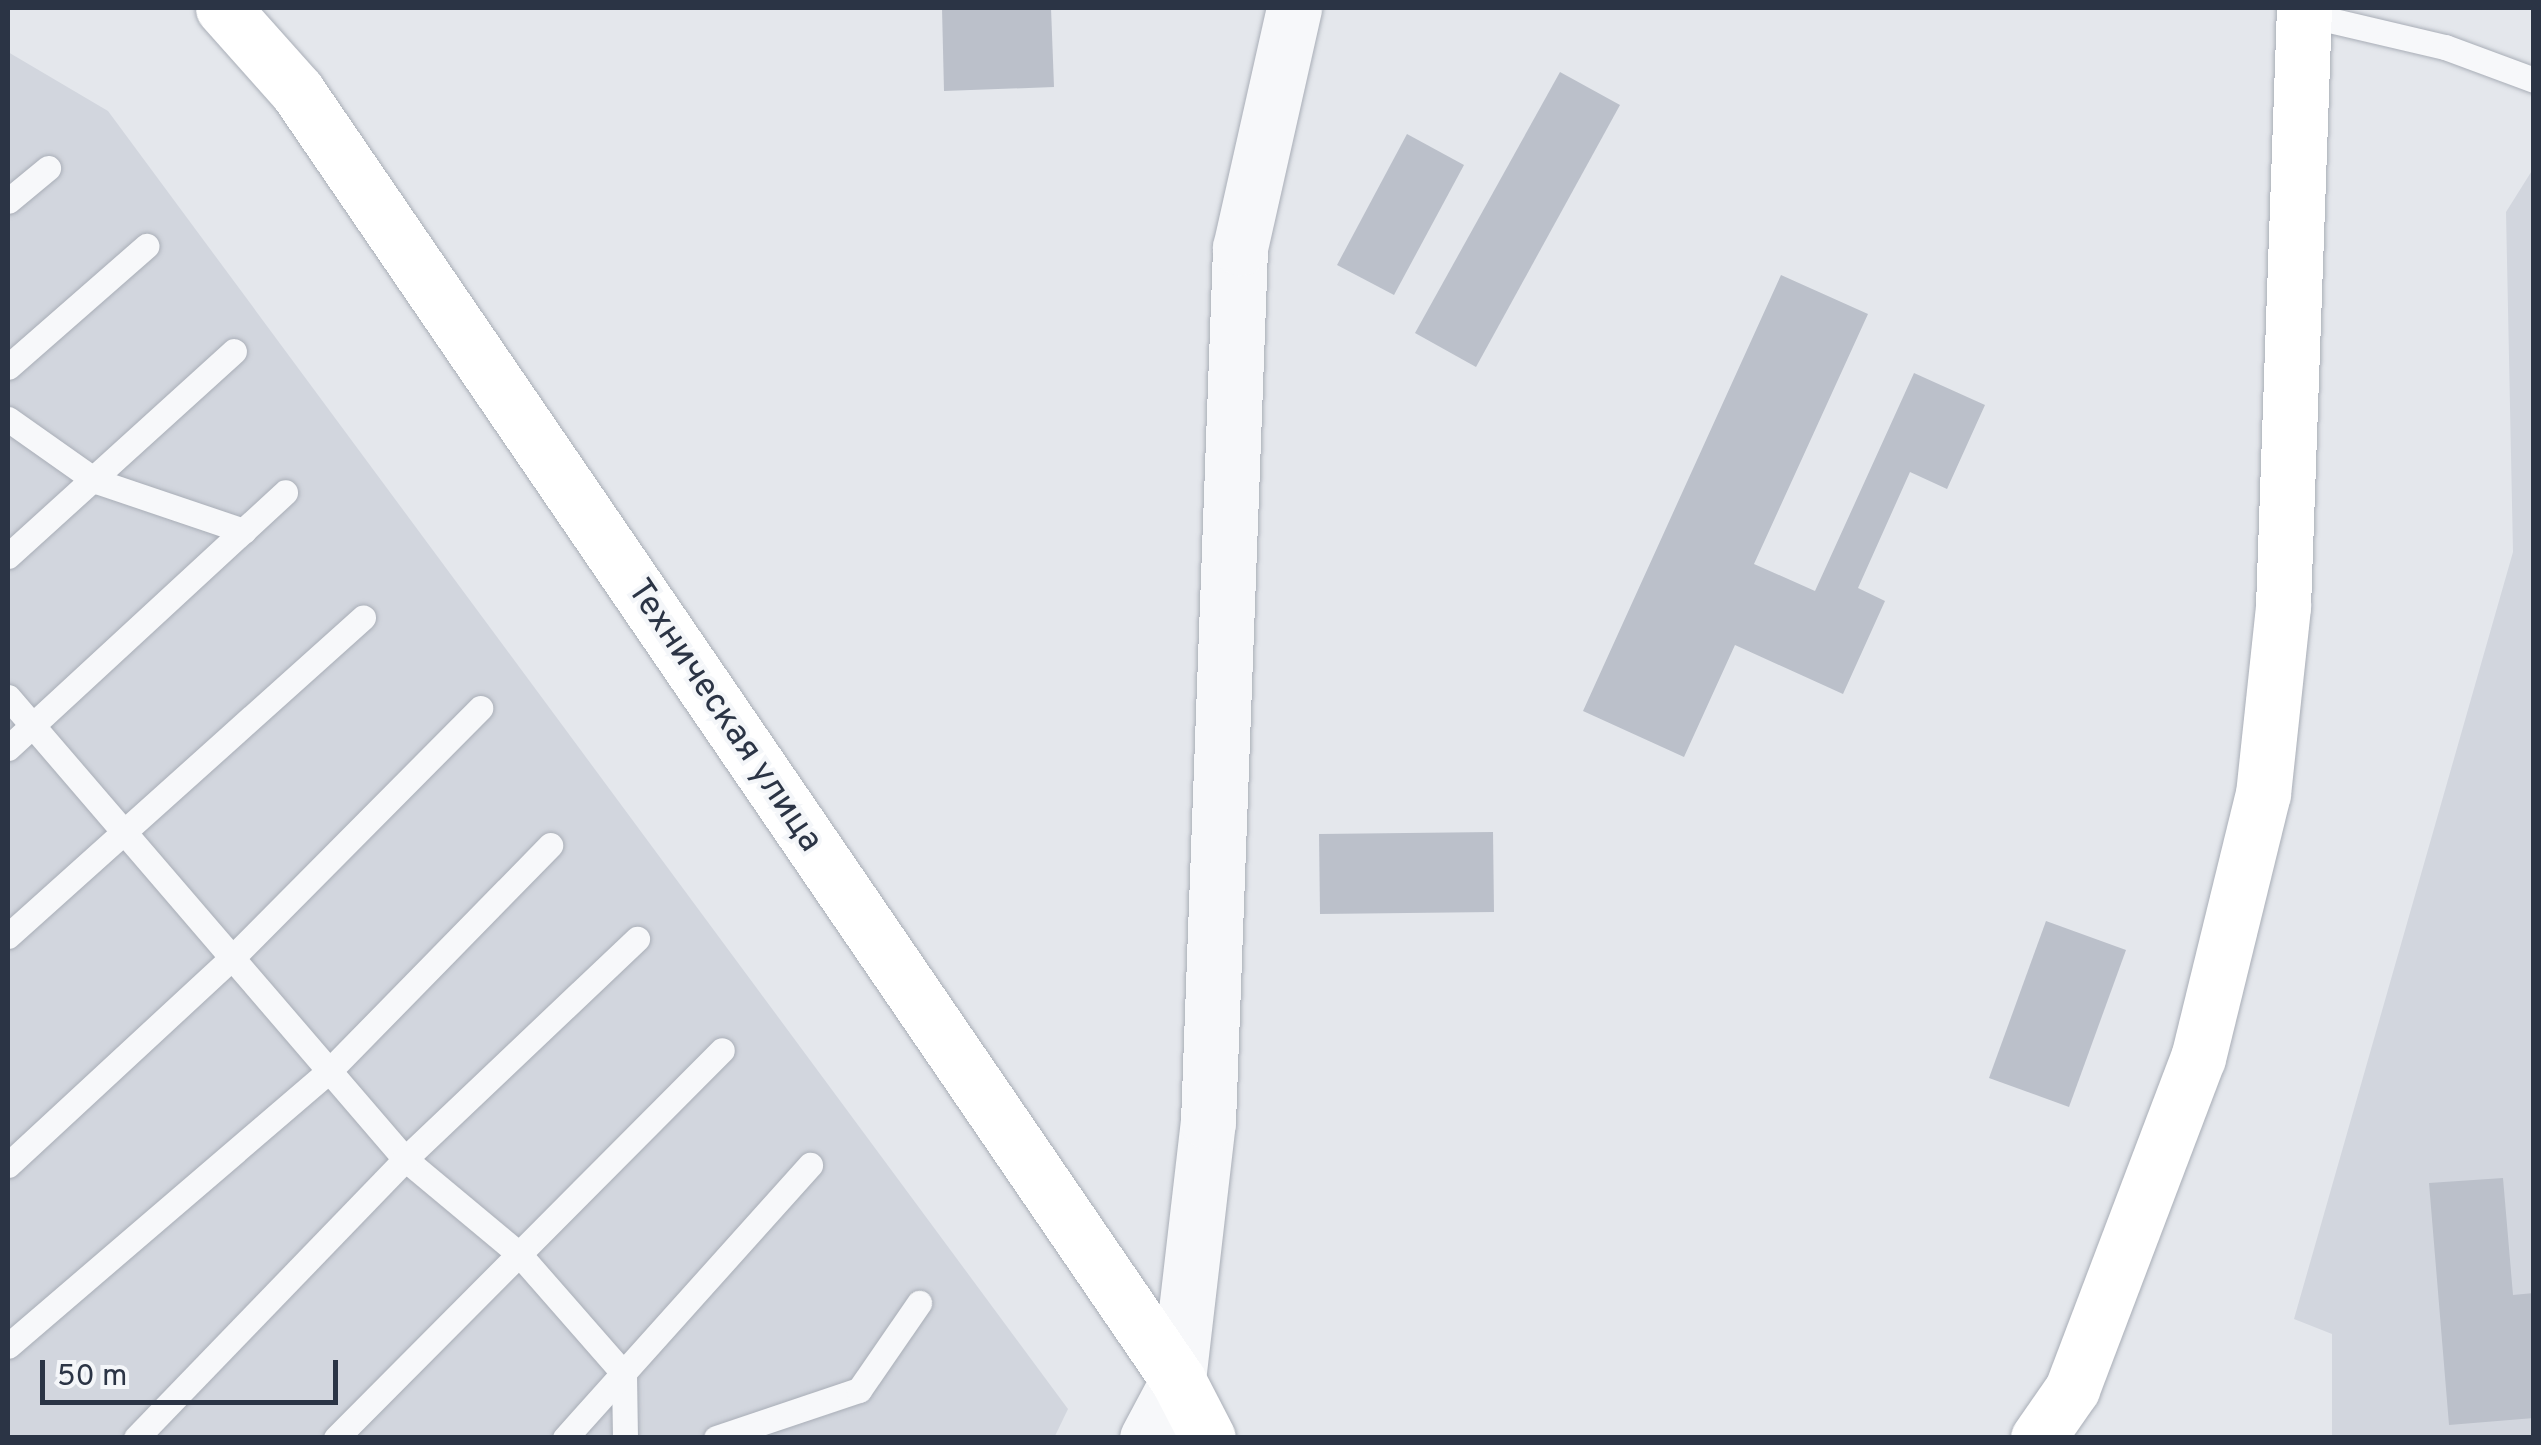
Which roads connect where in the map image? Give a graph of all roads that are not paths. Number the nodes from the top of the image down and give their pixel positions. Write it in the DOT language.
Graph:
graph roads {
  1 [pos="224,8"];
  2 [pos="1294,8"];
  3 [pos="2303,10"];
  4 [pos="2534,80"];
  5 [pos="48,168"];
  6 [pos="8,201"];
  7 [pos="146,246"];
  8 [pos="234,351"];
  9 [pos="8,367"];
  10 [pos="8,419"];
  11 [pos="96,481"];
  12 [pos="285,492"];
  13 [pos="244,531"];
  14 [pos="8,556"];
  15 [pos="363,618"];
  16 [pos="8,697"];
  17 [pos="480,708"];
  18 [pos="33,724"];
  19 [pos="8,748"];
  20 [pos="122,832"];
  21 [pos="550,845"];
  22 [pos="8,936"];
  23 [pos="637,939"];
  24 [pos="233,957"];
  25 [pos="722,1050"];
  26 [pos="332,1068"];
  27 [pos="404,1159"];
  28 [pos="810,1164"];
  29 [pos="8,1166"];
  30 [pos="519,1254"];
  31 [pos="919,1303"];
  32 [pos="8,1346"];
  33 [pos="624,1374"];
  34 [pos="1178,1380"];
  35 [pos="136,1438"];
  36 [pos="336,1438"];
  37 [pos="564,1438"];
  38 [pos="625,1438"];
  39 [pos="716,1438"];
  40 [pos="1148,1438"];
  41 [pos="1208,1438"];
  42 [pos="2038,1438"];
  1 -- 34 [label="main road, Техническая улица"];
  2 -- 34 [label="street"];
  3 -- 4 [label="lane"];
  3 -- 42 [label="main road"];
  5 -- 6 [label="lane"];
  7 -- 9 [label="lane"];
  8 -- 11 [label="lane"];
  10 -- 11 [label="lane"];
  11 -- 13 [label="lane"];
  11 -- 14 [label="lane"];
  12 -- 13 [label="lane"];
  13 -- 18 [label="lane"];
  15 -- 20 [label="lane"];
  16 -- 18 [label="lane"];
  17 -- 24 [label="lane"];
  18 -- 19 [label="lane"];
  18 -- 20 [label="lane"];
  20 -- 22 [label="lane"];
  20 -- 24 [label="lane"];
  21 -- 26 [label="lane"];
  23 -- 27 [label="lane"];
  24 -- 26 [label="lane"];
  24 -- 29 [label="lane"];
  25 -- 30 [label="lane"];
  26 -- 27 [label="lane"];
  26 -- 32 [label="lane"];
  27 -- 30 [label="lane"];
  27 -- 35 [label="lane"];
  28 -- 33 [label="lane"];
  30 -- 33 [label="lane"];
  30 -- 36 [label="lane"];
  31 -- 39 [label="lane"];
  33 -- 37 [label="lane"];
  33 -- 38 [label="lane"];
  34 -- 40 [label="street"];
  34 -- 41 [label="main road, Техническая улица"];
}
